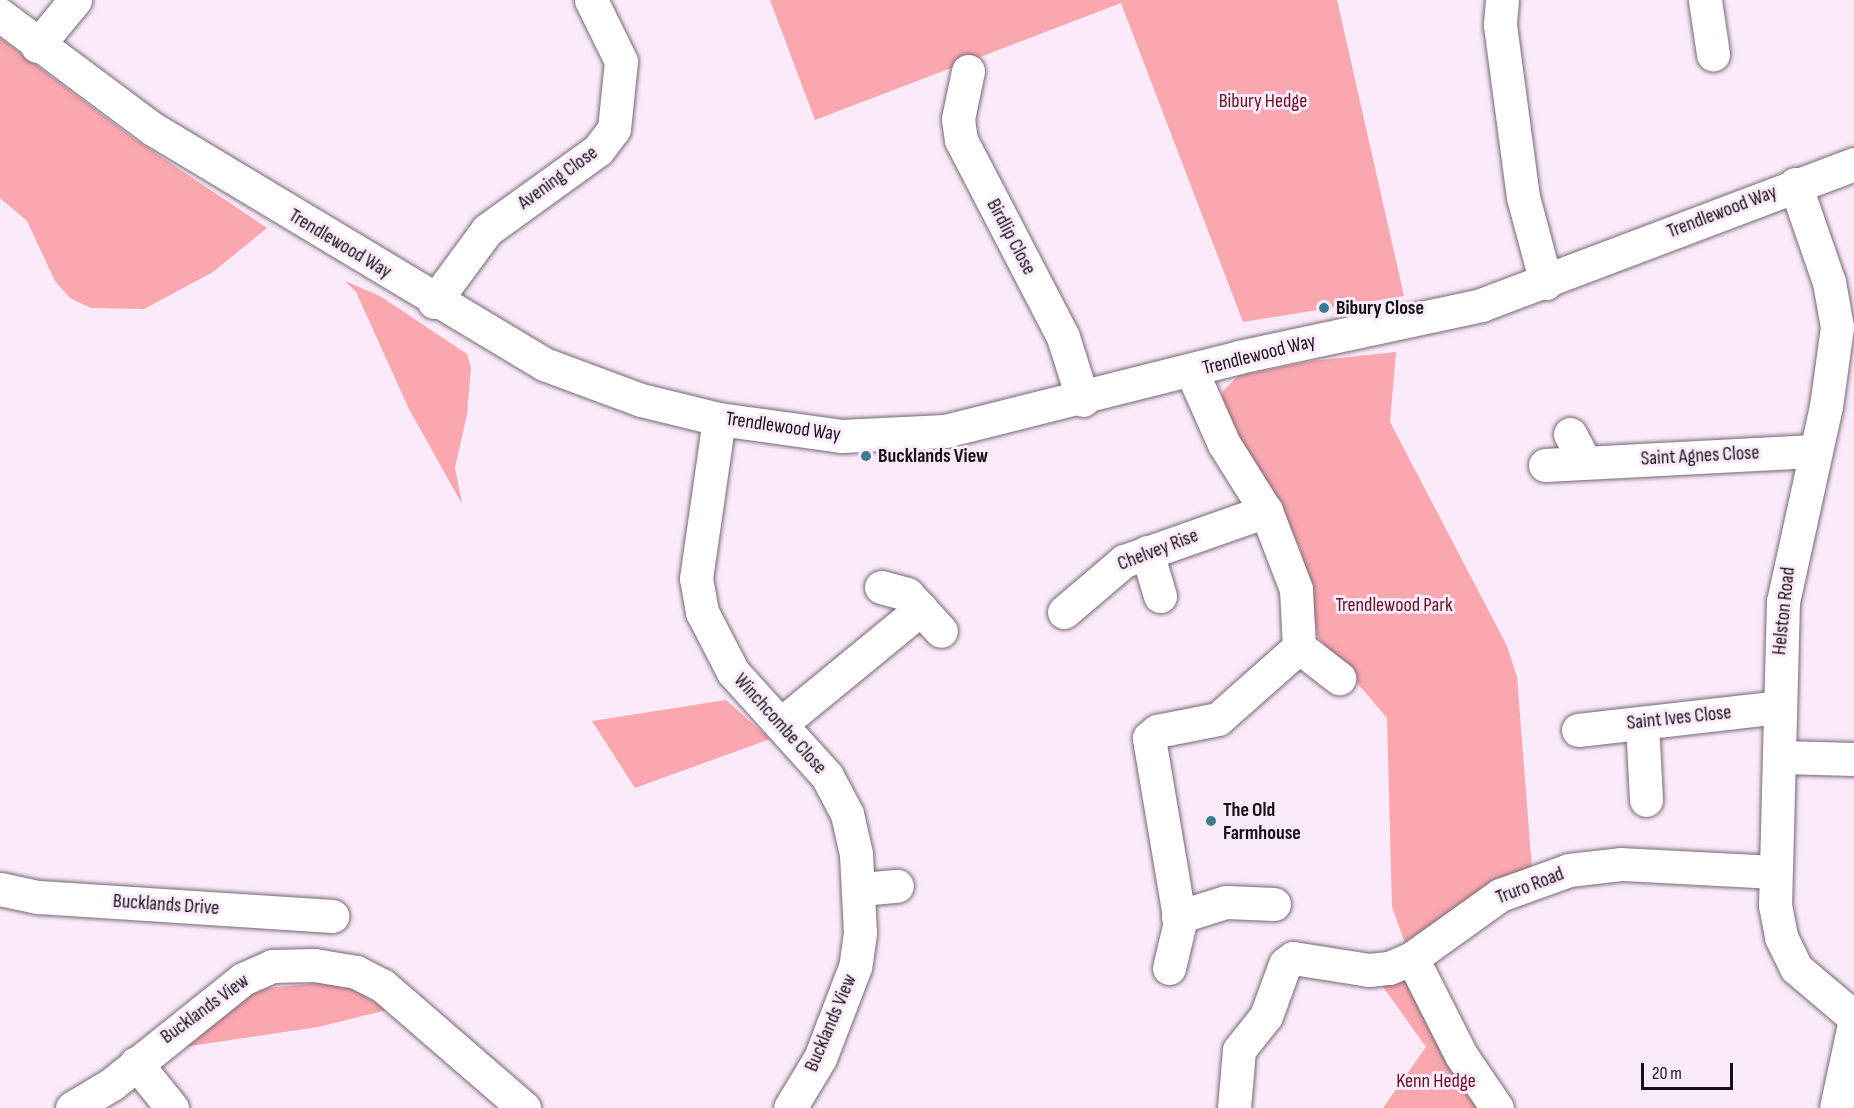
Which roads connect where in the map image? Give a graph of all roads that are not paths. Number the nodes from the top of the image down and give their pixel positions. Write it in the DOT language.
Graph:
graph roads {
  1 [pos="75,0"];
  2 [pos="591,0"];
  3 [pos="1502,0"];
  4 [pos="1705,0"];
  5 [pos="0,15"];
  6 [pos="37,46"];
  7 [pos="1711,54"];
  8 [pos="968,71"];
  9 [pos="1854,164"];
  10 [pos="1795,184"];
  11 [pos="1546,283"];
  12 [pos="434,302"];
  13 [pos="1192,372"];
  14 [pos="1083,400"];
  15 [pos="719,419"];
  16 [pos="1570,434"];
  17 [pos="1814,451"];
  18 [pos="1585,462"];
  19 [pos="1545,465"];
  20 [pos="1266,511"];
  21 [pos="1147,552"];
  22 [pos="881,586"];
  23 [pos="1160,596"];
  24 [pos="1064,612"];
  25 [pos="1299,647"];
  26 [pos="1339,678"];
  27 [pos="1779,707"];
  28 [pos="782,723"];
  29 [pos="1642,723"];
  30 [pos="1578,730"];
  31 [pos="1782,757"];
  32 [pos="1854,759"];
  33 [pos="1646,801"];
  34 [pos="1773,872"];
  35 [pos="897,886"];
  36 [pos="0,889"];
  37 [pos="860,889"];
  38 [pos="1274,904"];
  39 [pos="332,916"];
  40 [pos="1179,916"];
  41 [pos="860,933"];
  42 [pos="1412,958"];
  43 [pos="1169,968"];
  44 [pos="1854,1017"];
  45 [pos="1854,1024"];
  46 [pos="136,1063"];
  47 [pos="796,1106"];
  48 [pos="72,1108"];
  49 [pos="172,1108"];
  50 [pos="524,1108"];
  51 [pos="1234,1108"];
  52 [pos="1497,1108"];
  53 [pos="1836,1108"];
  1 -- 6 [label="street"];
  2 -- 12 [label="street, Avening Close"];
  3 -- 11 [label="street"];
  4 -- 7 [label="street"];
  5 -- 6 [label="street, Trendlewood Way"];
  6 -- 12 [label="street, Trendlewood Way"];
  8 -- 14 [label="street, Birdlip Close"];
  9 -- 10 [label="street, Trendlewood Way"];
  10 -- 11 [label="street, Trendlewood Way"];
  10 -- 17 [label="street, Helston Road"];
  11 -- 13 [label="street, Trendlewood Way"];
  12 -- 15 [label="street, Trendlewood Way"];
  13 -- 14 [label="street, Trendlewood Way"];
  13 -- 20 [label="street"];
  14 -- 15 [label="street, Trendlewood Way"];
  15 -- 28 [label="street, Winchcombe Close"];
  16 -- 18 [label="street"];
  17 -- 18 [label="street, Saint Agnes Close"];
  17 -- 27 [label="street, Helston Road"];
  18 -- 19 [label="street, Saint Agnes Close"];
  20 -- 21 [label="street, Chelvey Rise"];
  20 -- 25 [label="street"];
  21 -- 23 [label="street"];
  21 -- 24 [label="street, Chelvey Rise"];
  22 -- 28 [label="street"];
  25 -- 26 [label="street"];
  25 -- 40 [label="street"];
  27 -- 29 [label="street, Saint Ives Close"];
  27 -- 31 [label="street, Helston Road"];
  28 -- 37 [label="street, Winchcombe Close"];
  29 -- 30 [label="street, Saint Ives Close"];
  29 -- 33 [label="street"];
  31 -- 32 [label="street"];
  31 -- 34 [label="street, Helston Road"];
  34 -- 42 [label="street, Truro Road"];
  34 -- 44 [label="street, Helston Road"];
  35 -- 37 [label="street"];
  36 -- 39 [label="street, Bucklands Drive"];
  37 -- 41 [label="street, Winchcombe Close"];
  38 -- 40 [label="street"];
  40 -- 43 [label="street"];
  41 -- 47 [label="street, Bucklands View"];
  42 -- 51 [label="street, Truro Road"];
  42 -- 52 [label="street"];
  45 -- 53 [label="street"];
  46 -- 48 [label="street, Bucklands View"];
  46 -- 49 [label="street"];
  46 -- 50 [label="street, Bucklands View"];
}
